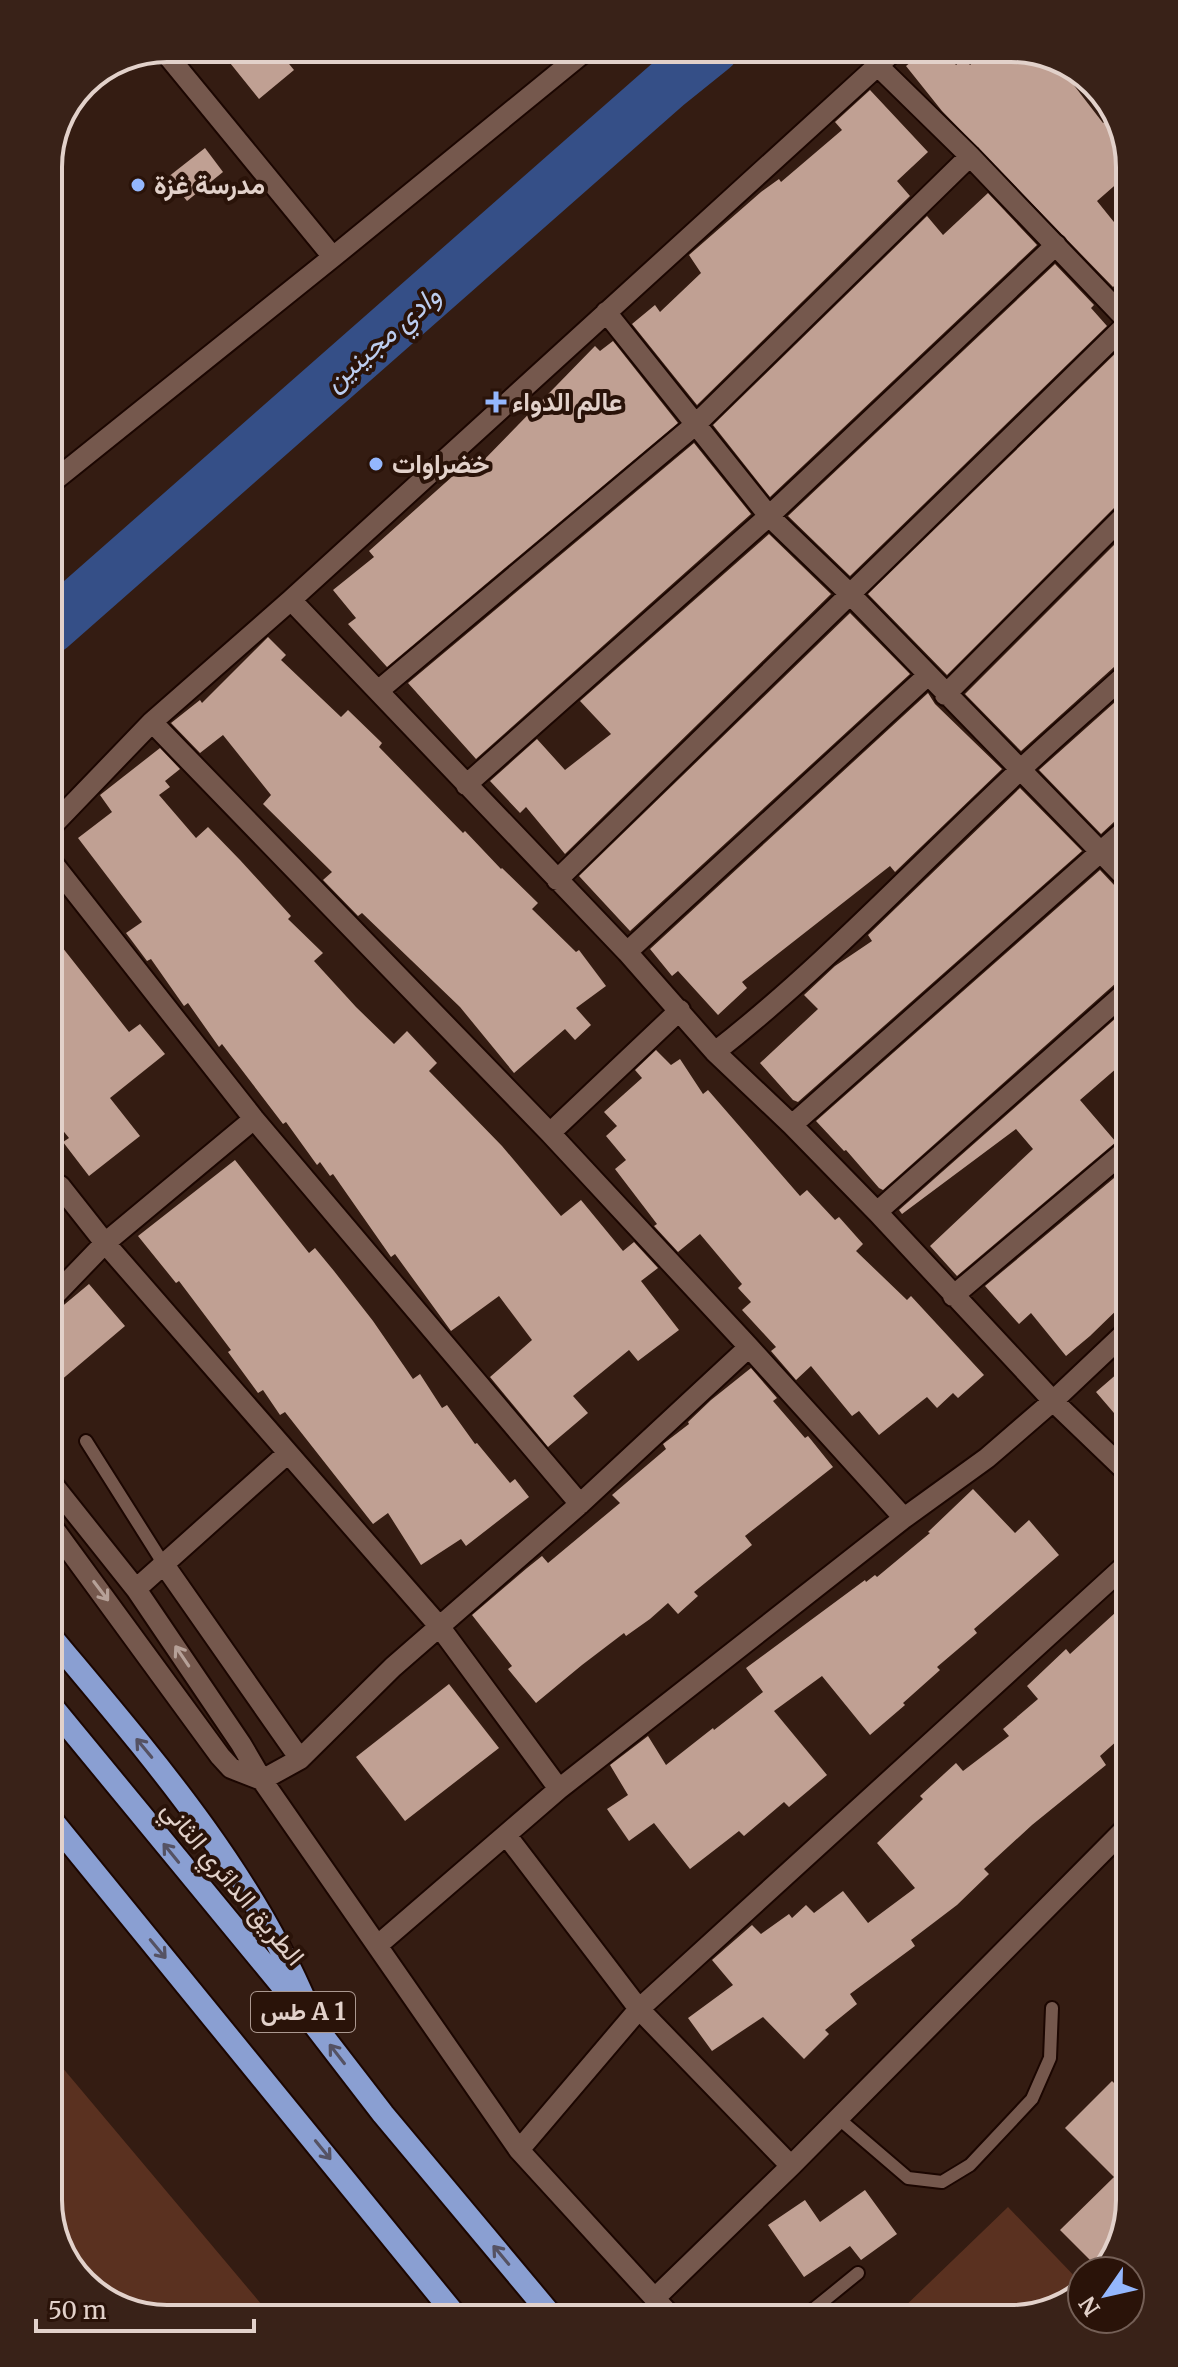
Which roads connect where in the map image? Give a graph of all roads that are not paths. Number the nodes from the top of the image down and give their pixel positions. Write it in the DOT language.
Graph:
graph roads {
  1 [pos="173,62"];
  2 [pos="572,62"];
  3 [pos="882,62"];
  4 [pos="878,66"];
  5 [pos="970,156"];
  6 [pos="1056,245"];
  7 [pos="333,257"];
  8 [pos="1116,309"];
  9 [pos="606,312"];
  10 [pos="1116,335"];
  11 [pos="695,425"];
  12 [pos="62,474"];
  13 [pos="769,516"];
  14 [pos="1116,524"];
  15 [pos="850,594"];
  16 [pos="291,600"];
  17 [pos="927,676"];
  18 [pos="1116,683"];
  19 [pos="378,691"];
  20 [pos="945,695"];
  21 [pos="152,722"];
  22 [pos="1019,771"];
  23 [pos="466,785"];
  24 [pos="62,816"];
  25 [pos="1116,838"];
  26 [pos="1100,852"];
  27 [pos="1116,868"];
  28 [pos="62,875"];
  29 [pos="557,880"];
  30 [pos="627,952"];
  31 [pos="1116,1001"];
  32 [pos="680,1010"];
  33 [pos="715,1052"];
  34 [pos="254,1119"];
  35 [pos="792,1125"];
  36 [pos="550,1133"];
  37 [pos="1116,1159"];
  38 [pos="62,1189"];
  39 [pos="877,1212"];
  40 [pos="105,1243"];
  41 [pos="62,1288"];
  42 [pos="953,1296"];
  43 [pos="1116,1341"];
  44 [pos="749,1347"];
  45 [pos="1053,1401"];
  46 [pos="86,1441"];
  47 [pos="288,1453"];
  48 [pos="1116,1461"];
  49 [pos="62,1496"];
  50 [pos="580,1504"];
  51 [pos="904,1518"];
  52 [pos="62,1540"];
  53 [pos="163,1563"];
  54 [pos="1116,1574"];
  55 [pos="136,1589"];
  56 [pos="439,1626"];
  57 [pos="62,1650"];
  58 [pos="62,1719"];
  59 [pos="300,1759"];
  60 [pos="262,1780"];
  61 [pos="559,1789"];
  62 [pos="62,1833"];
  63 [pos="507,1836"];
  64 [pos="1116,1838"];
  65 [pos="378,1945"];
  66 [pos="1052,2008"];
  67 [pos="639,2009"];
  68 [pos="316,2027"];
  69 [pos="838,2118"];
  70 [pos="519,2150"];
  71 [pos="791,2166"];
  72 [pos="858,2273"];
  73 [pos="656,2297"];
  74 [pos="447,2305"];
  75 [pos="543,2305"];
  76 [pos="662,2305"];
  77 [pos="819,2305"];
  1 -- 7 [label="street"];
  2 -- 7 [label="street"];
  3 -- 4 [label="street"];
  4 -- 5 [label="street"];
  4 -- 9 [label="street"];
  5 -- 6 [label="street"];
  5 -- 11 [label="street"];
  6 -- 8 [label="street"];
  6 -- 13 [label="street"];
  7 -- 12 [label="street"];
  9 -- 11 [label="street"];
  9 -- 16 [label="street"];
  10 -- 15 [label="street"];
  11 -- 13 [label="street"];
  11 -- 19 [label="street"];
  13 -- 15 [label="street"];
  13 -- 23 [label="street"];
  14 -- 20 [label="street"];
  15 -- 17 [label="street"];
  15 -- 29 [label="street"];
  16 -- 19 [label="street"];
  16 -- 21 [label="street"];
  17 -- 20 [label="street"];
  17 -- 30 [label="street"];
  18 -- 22 [label="street"];
  19 -- 23 [label="street"];
  20 -- 22 [label="street"];
  21 -- 24 [label="street"];
  21 -- 36 [label="street"];
  22 -- 26 [label="street"];
  22 -- 33 [label="street"];
  23 -- 29 [label="street"];
  25 -- 26 [label="street"];
  26 -- 27 [label="street"];
  26 -- 35 [label="street"];
  28 -- 34 [label="street"];
  29 -- 30 [label="street"];
  30 -- 32 [label="street"];
  31 -- 39 [label="street"];
  32 -- 33 [label="street"];
  32 -- 36 [label="street"];
  33 -- 35 [label="street"];
  34 -- 40 [label="street"];
  34 -- 50 [label="street"];
  35 -- 39 [label="street"];
  36 -- 44 [label="street"];
  37 -- 42 [label="street"];
  38 -- 40 [label="street"];
  39 -- 42 [label="street"];
  40 -- 41 [label="street"];
  40 -- 47 [label="street"];
  42 -- 45 [label="street"];
  43 -- 45 [label="street"];
  44 -- 50 [label="street"];
  44 -- 51 [label="street"];
  45 -- 48 [label="street"];
  45 -- 51 [label="street"];
  46 -- 53 [label="lane"];
  47 -- 53 [label="street"];
  47 -- 56 [label="street"];
  49 -- 55 [label="street"];
  50 -- 56 [label="street"];
  51 -- 61 [label="street"];
  52 -- 60 [label="street, one-way"];
  53 -- 55 [label="street"];
  53 -- 59 [label="street"];
  54 -- 67 [label="street"];
  60 -- 55 [label="street, one-way"];
  56 -- 59 [label="street"];
  56 -- 61 [label="street"];
  68 -- 57 [label="highway, one-way"];
  68 -- 58 [label="highway, الطريق الدائري الثاني / طس A 1, one-way"];
  59 -- 60 [label="street"];
  60 -- 65 [label="street"];
  61 -- 63 [label="street"];
  62 -- 74 [label="highway, طس A 1, one-way"];
  63 -- 65 [label="street"];
  63 -- 67 [label="street"];
  64 -- 69 [label="street"];
  65 -- 70 [label="street"];
  66 -- 69 [label="lane"];
  67 -- 70 [label="street"];
  67 -- 71 [label="street"];
  75 -- 68 [label="highway, الطريق الدائري الثاني / طس A 1, one-way"];
  69 -- 71 [label="street"];
  70 -- 73 [label="street"];
  71 -- 73 [label="street"];
  72 -- 77 [label="lane"];
  73 -- 76 [label="street"];
}
